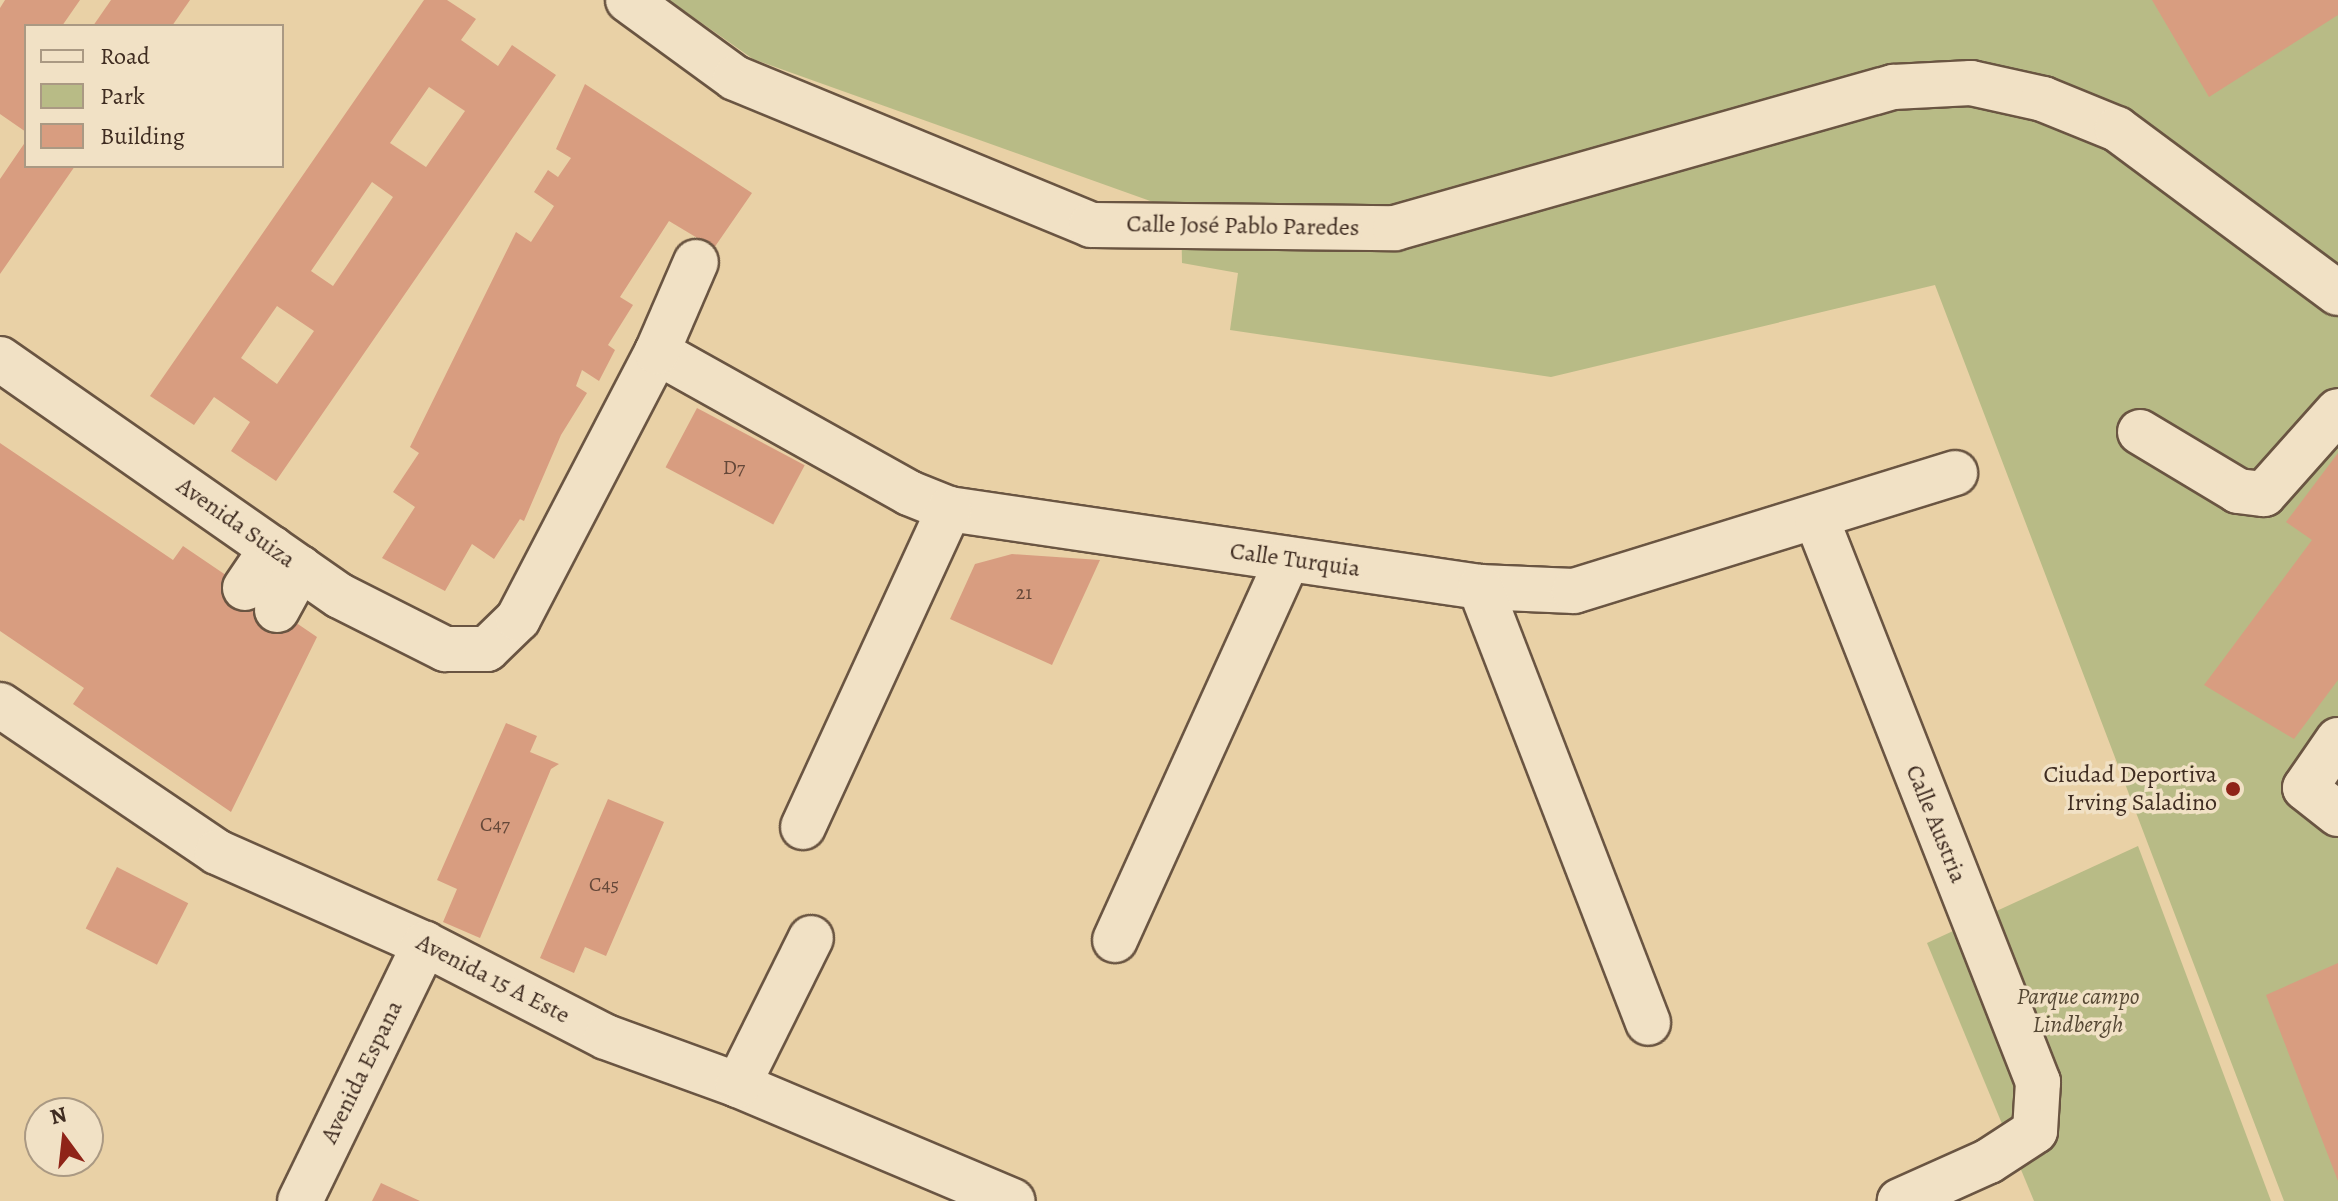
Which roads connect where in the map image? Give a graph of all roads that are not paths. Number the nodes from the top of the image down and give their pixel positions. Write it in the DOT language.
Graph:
graph roads {
  1 [pos="628,0"];
  2 [pos="696,262"];
  3 [pos="2338,293"];
  4 [pos="657,352"];
  5 [pos="0,359"];
  6 [pos="2338,411"];
  7 [pos="2140,432"];
  8 [pos="1955,473"];
  9 [pos="949,509"];
  10 [pos="1817,520"];
  11 [pos="286,558"];
  12 [pos="1288,559"];
  13 [pos="1480,587"];
  14 [pos="261,599"];
  15 [pos="0,705"];
  16 [pos="2338,740"];
  17 [pos="2338,814"];
  18 [pos="803,827"];
  19 [pos="811,938"];
  20 [pos="1115,940"];
  21 [pos="425,944"];
  22 [pos="1648,1023"];
  23 [pos="738,1085"];
  24 [pos="300,1201"];
  25 [pos="1013,1201"];
  26 [pos="1900,1201"];
  1 -- 3 [label="street, Calle José Pablo Paredes"];
  2 -- 4 [label="street"];
  4 -- 9 [label="street, Calle Turquia"];
  4 -- 11 [label="street, Avenida Suiza"];
  5 -- 11 [label="street, Avenida Suiza"];
  6 -- 7 [label="street"];
  8 -- 10 [label="street, Calle Turquia"];
  9 -- 12 [label="street, Calle Turquia"];
  9 -- 18 [label="street"];
  10 -- 13 [label="street, Calle Turquia"];
  10 -- 26 [label="street, Calle Austria"];
  11 -- 14 [label="street"];
  12 -- 13 [label="street, Calle Turquia"];
  12 -- 20 [label="street"];
  13 -- 22 [label="street"];
  15 -- 21 [label="street, Avenida 15 A Este"];
  16 -- 17 [label="street"];
  19 -- 23 [label="street"];
  21 -- 23 [label="street, Avenida 15 A Este"];
  21 -- 24 [label="street, Avenida Espana"];
  23 -- 25 [label="street, Avenida 15 A Este"];
}
